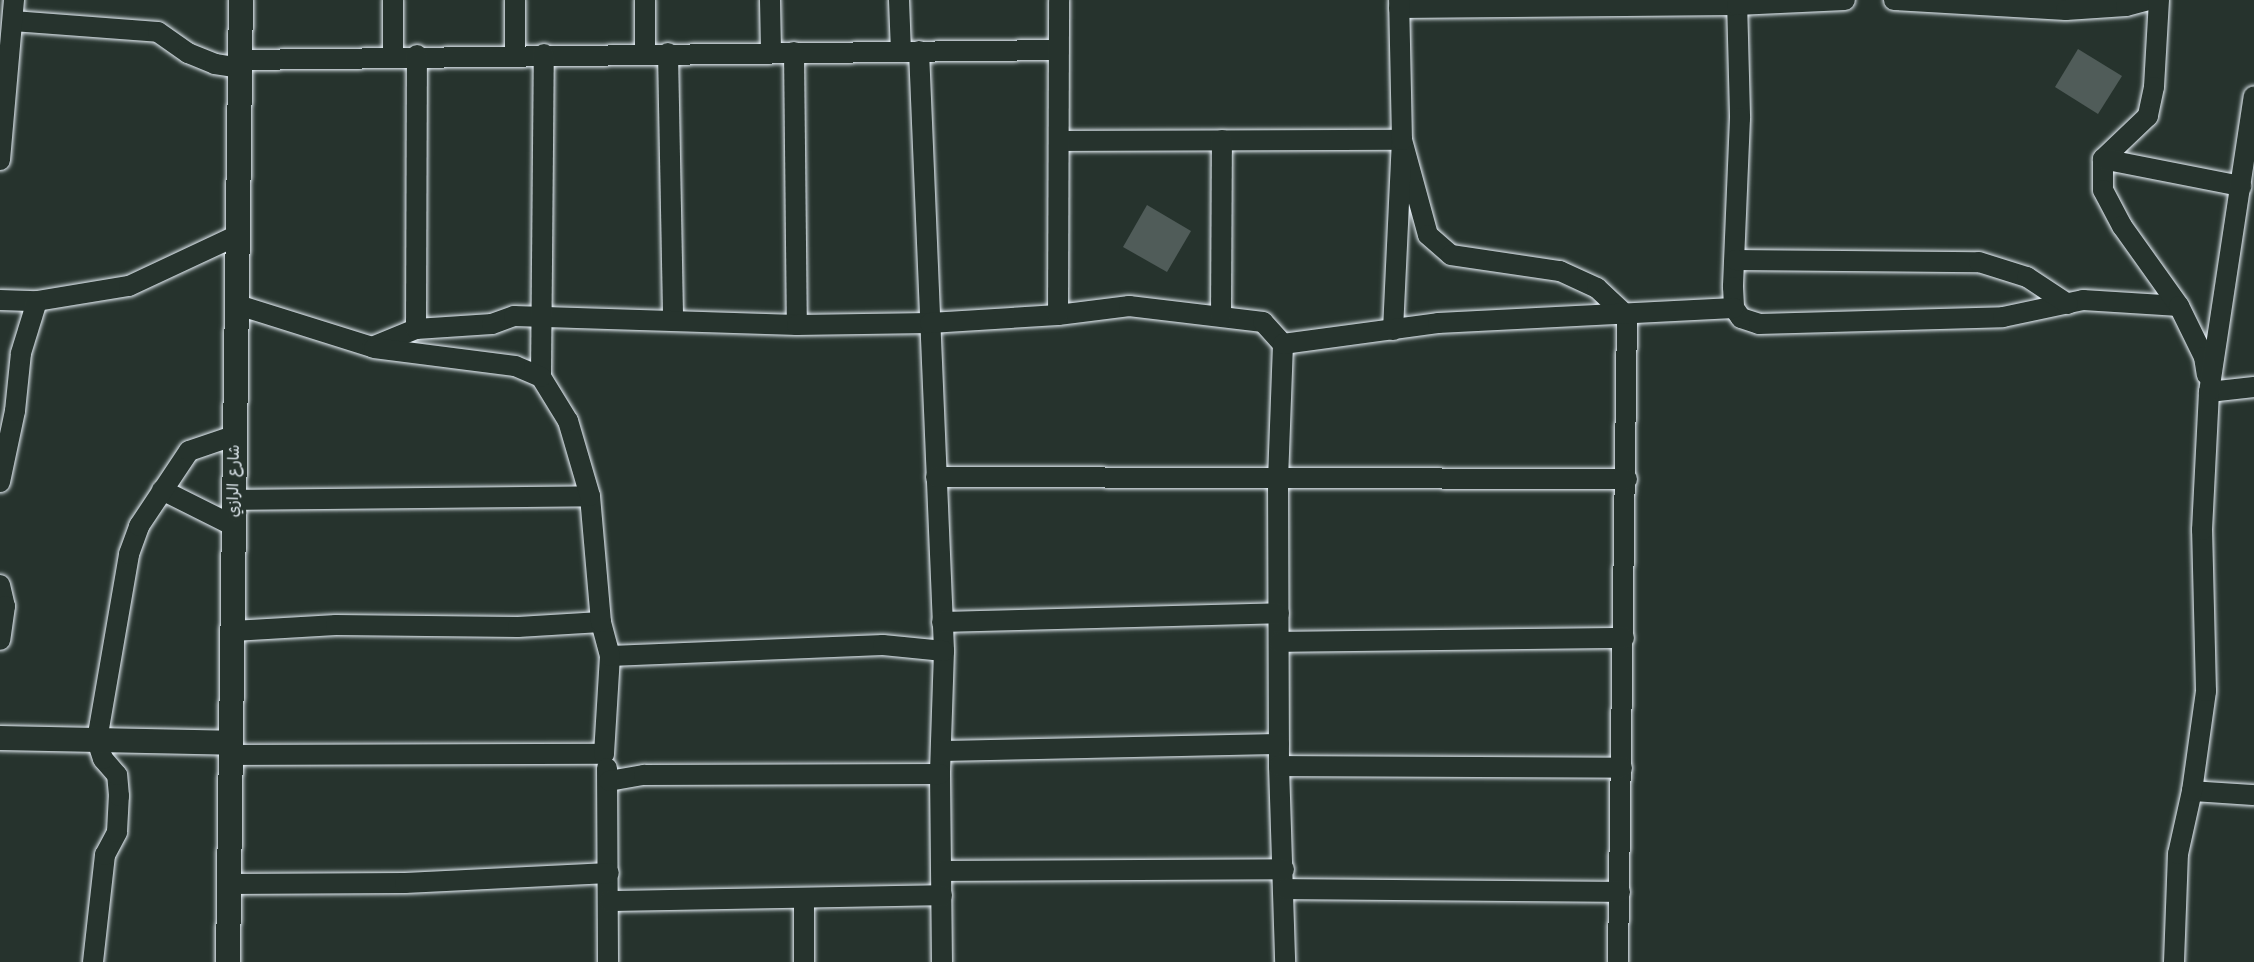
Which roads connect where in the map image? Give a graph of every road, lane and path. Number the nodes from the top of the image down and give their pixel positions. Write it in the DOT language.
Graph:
graph roads {
  1 [pos="14,0"];
  2 [pos="241,0"];
  3 [pos="393,0"];
  4 [pos="515,0"];
  5 [pos="645,0"];
  6 [pos="770,0"];
  7 [pos="899,0"];
  8 [pos="1059,0"];
  9 [pos="1845,0"];
  10 [pos="1894,0"];
  11 [pos="2149,0"];
  12 [pos="2158,0"];
  13 [pos="1737,3"];
  14 [pos="1399,4"];
  15 [pos="2003,4"];
  16 [pos="13,21"];
  17 [pos="1058,50"];
  18 [pos="910,51"];
  19 [pos="771,52"];
  20 [pos="794,52"];
  21 [pos="645,53"];
  22 [pos="668,53"];
  23 [pos="515,54"];
  24 [pos="544,54"];
  25 [pos="393,55"];
  26 [pos="417,55"];
  27 [pos="240,64"];
  28 [pos="2254,96"];
  29 [pos="1222,140"];
  30 [pos="1402,140"];
  31 [pos="1059,141"];
  32 [pos="2103,159"];
  33 [pos="0,160"];
  34 [pos="2241,186"];
  35 [pos="238,235"];
  36 [pos="1735,260"];
  37 [pos="0,300"];
  38 [pos="37,300"];
  39 [pos="2068,304"];
  40 [pos="238,305"];
  41 [pos="2179,306"];
  42 [pos="1734,308"];
  43 [pos="1058,315"];
  44 [pos="1221,315"];
  45 [pos="1627,316"];
  46 [pos="543,319"];
  47 [pos="673,320"];
  48 [pos="930,323"];
  49 [pos="797,325"];
  50 [pos="416,329"];
  51 [pos="1393,330"];
  52 [pos="1283,344"];
  53 [pos="372,347"];
  54 [pos="541,377"];
  55 [pos="2254,387"];
  56 [pos="2209,392"];
  57 [pos="236,435"];
  58 [pos="936,477"];
  59 [pos="1278,478"];
  60 [pos="1627,479"];
  61 [pos="0,482"];
  62 [pos="162,490"];
  63 [pos="590,496"];
  64 [pos="235,500"];
  65 [pos="234,526"];
  66 [pos="0,585"];
  67 [pos="1279,614"];
  68 [pos="942,621"];
  69 [pos="601,622"];
  70 [pos="233,631"];
  71 [pos="1624,638"];
  72 [pos="0,640"];
  73 [pos="1279,642"];
  74 [pos="944,651"];
  75 [pos="610,656"];
  76 [pos="0,738"];
  77 [pos="97,740"];
  78 [pos="1279,744"];
  79 [pos="232,749"];
  80 [pos="941,751"];
  81 [pos="604,754"];
  82 [pos="1279,766"];
  83 [pos="1622,768"];
  84 [pos="940,774"];
  85 [pos="609,781"];
  86 [pos="2192,791"];
  87 [pos="2254,795"];
  88 [pos="1284,869"];
  89 [pos="942,871"];
  90 [pos="609,873"];
  91 [pos="228,884"];
  92 [pos="1285,889"];
  93 [pos="1620,892"];
  94 [pos="942,895"];
  95 [pos="804,898"];
  96 [pos="609,901"];
  97 [pos="93,962"];
  98 [pos="228,962"];
  99 [pos="608,962"];
  100 [pos="804,962"];
  101 [pos="942,962"];
  102 [pos="1285,962"];
  103 [pos="1618,962"];
  104 [pos="2174,962"];
  1 -- 16 [label="street"];
  2 -- 27 [label="street, شارع الرازي"];
  3 -- 25 [label="street"];
  4 -- 23 [label="street"];
  5 -- 21 [label="street"];
  6 -- 19 [label="street"];
  7 -- 18 [label="street"];
  8 -- 17 [label="street"];
  9 -- 13 [label="street"];
  10 -- 15 [label="street"];
  11 -- 15 [label="street"];
  12 -- 32 [label="street"];
  13 -- 14 [label="street"];
  13 -- 36 [label="street"];
  14 -- 30 [label="street"];
  16 -- 27 [label="street"];
  16 -- 33 [label="street"];
  17 -- 18 [label="street"];
  17 -- 31 [label="street"];
  18 -- 20 [label="street"];
  18 -- 48 [label="street"];
  19 -- 20 [label="street"];
  19 -- 22 [label="street"];
  20 -- 49 [label="street"];
  21 -- 22 [label="street"];
  21 -- 24 [label="street"];
  22 -- 47 [label="street"];
  23 -- 24 [label="street"];
  23 -- 26 [label="street"];
  24 -- 46 [label="street"];
  25 -- 26 [label="street"];
  25 -- 27 [label="street"];
  26 -- 50 [label="street"];
  27 -- 35 [label="street, شارع الرازي"];
  28 -- 34 [label="street"];
  29 -- 30 [label="street"];
  29 -- 31 [label="street"];
  29 -- 44 [label="street"];
  30 -- 45 [label="street"];
  30 -- 51 [label="street"];
  31 -- 43 [label="street"];
  32 -- 34 [label="street"];
  32 -- 41 [label="street"];
  34 -- 56 [label="street"];
  35 -- 38 [label="street"];
  35 -- 40 [label="street, شارع الرازي"];
  36 -- 39 [label="street"];
  36 -- 42 [label="street"];
  37 -- 38 [label="street"];
  38 -- 61 [label="street"];
  39 -- 41 [label="street"];
  39 -- 42 [label="street"];
  40 -- 53 [label="street"];
  40 -- 57 [label="street, شارع الرازي"];
  41 -- 56 [label="street"];
  42 -- 45 [label="street"];
  43 -- 44 [label="street"];
  43 -- 48 [label="street"];
  44 -- 52 [label="street"];
  45 -- 51 [label="street"];
  45 -- 60 [label="street"];
  46 -- 47 [label="street"];
  46 -- 50 [label="street"];
  46 -- 54 [label="street"];
  47 -- 49 [label="street"];
  48 -- 49 [label="street"];
  48 -- 58 [label="street"];
  50 -- 53 [label="street"];
  51 -- 52 [label="street"];
  52 -- 59 [label="street"];
  53 -- 54 [label="street"];
  54 -- 63 [label="street"];
  55 -- 56 [label="street"];
  56 -- 86 [label="street"];
  57 -- 62 [label="street"];
  57 -- 64 [label="street, شارع الرازي"];
  58 -- 59 [label="street"];
  58 -- 68 [label="street"];
  59 -- 60 [label="street"];
  59 -- 67 [label="street"];
  60 -- 71 [label="street"];
  62 -- 65 [label="street"];
  62 -- 77 [label="street"];
  63 -- 64 [label="street"];
  63 -- 69 [label="street"];
  64 -- 65 [label="street, شارع الرازي"];
  65 -- 70 [label="street, شارع الرازي"];
  66 -- 72 [label="street"];
  67 -- 68 [label="street"];
  67 -- 73 [label="street"];
  68 -- 74 [label="street"];
  69 -- 70 [label="street"];
  69 -- 75 [label="street"];
  70 -- 79 [label="street, شارع الرازي"];
  71 -- 73 [label="street"];
  71 -- 83 [label="street"];
  73 -- 78 [label="street"];
  74 -- 75 [label="street"];
  74 -- 80 [label="street"];
  75 -- 81 [label="street"];
  76 -- 77 [label="street"];
  77 -- 79 [label="street"];
  77 -- 97 [label="street"];
  78 -- 80 [label="street"];
  78 -- 82 [label="street"];
  79 -- 81 [label="street"];
  79 -- 91 [label="street, شارع الرازي"];
  80 -- 84 [label="street"];
  81 -- 85 [label="street"];
  82 -- 83 [label="street"];
  82 -- 88 [label="street"];
  83 -- 93 [label="street"];
  84 -- 85 [label="street"];
  84 -- 89 [label="street"];
  85 -- 90 [label="street"];
  86 -- 87 [label="street"];
  86 -- 104 [label="street"];
  88 -- 89 [label="street"];
  88 -- 92 [label="street"];
  89 -- 94 [label="street"];
  90 -- 91 [label="street"];
  90 -- 96 [label="street"];
  91 -- 98 [label="street, شارع الرازي"];
  92 -- 93 [label="street"];
  92 -- 102 [label="street"];
  93 -- 103 [label="street"];
  94 -- 95 [label="street"];
  94 -- 101 [label="street"];
  95 -- 96 [label="street"];
  95 -- 100 [label="street"];
  96 -- 99 [label="street"];
}
